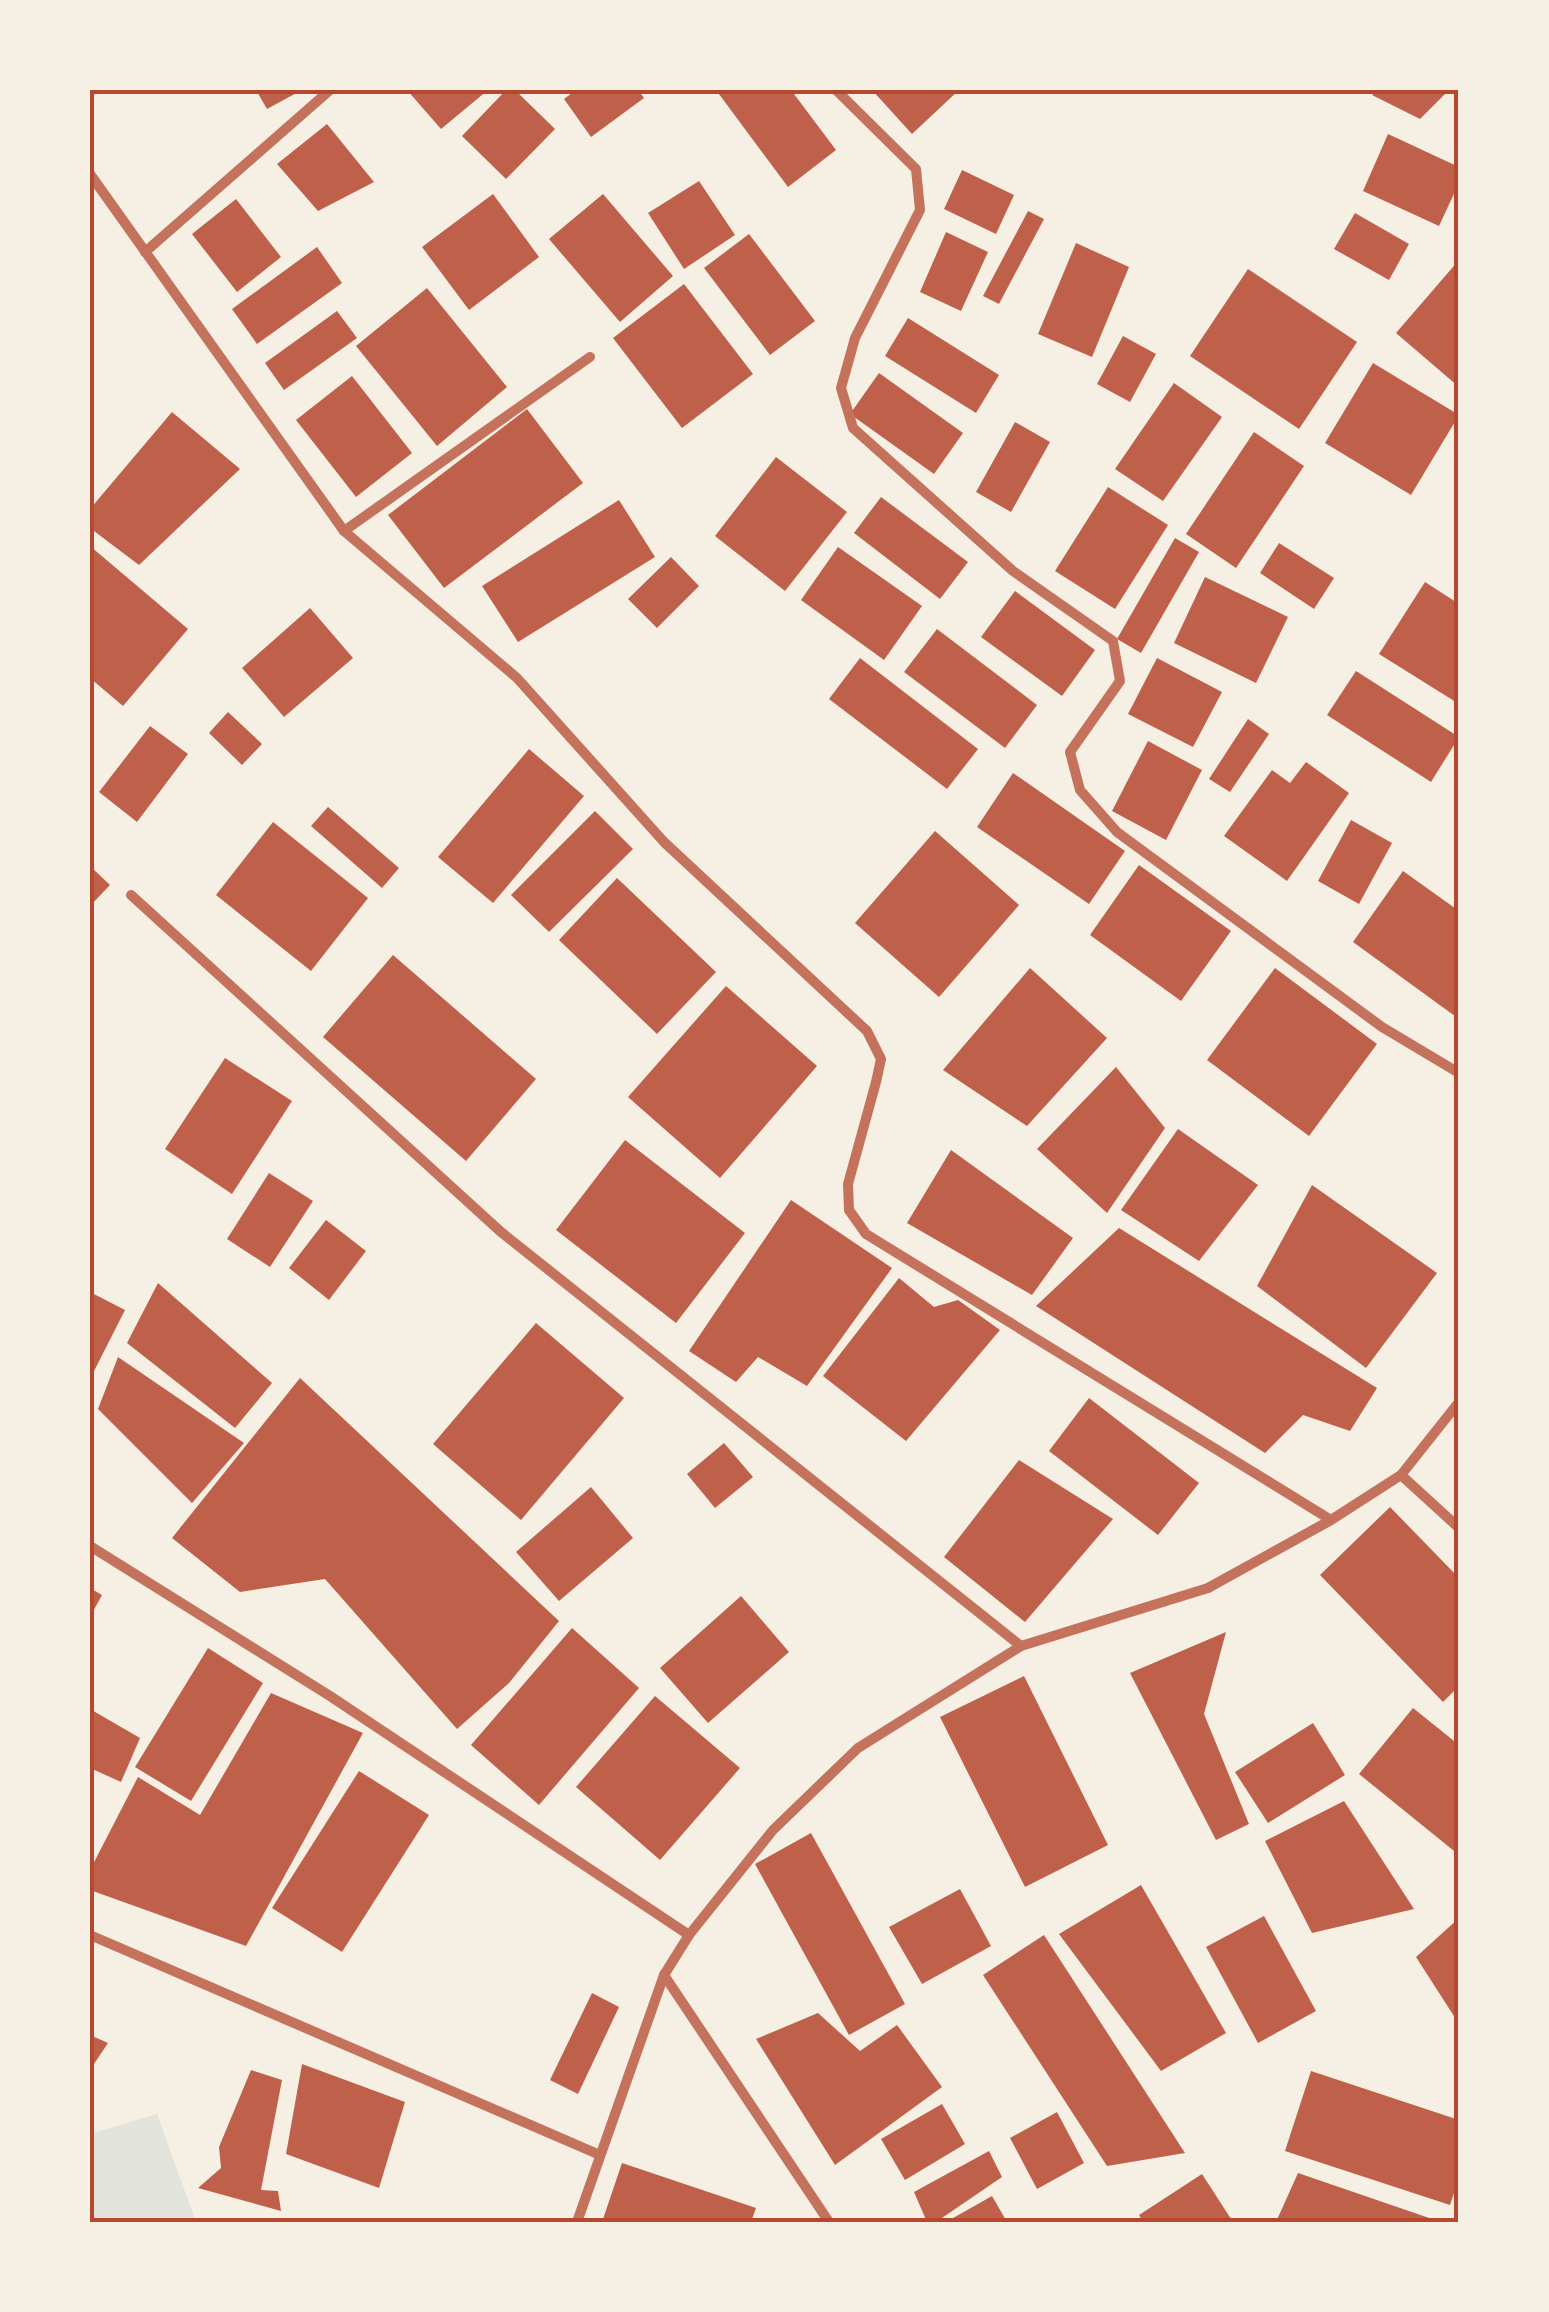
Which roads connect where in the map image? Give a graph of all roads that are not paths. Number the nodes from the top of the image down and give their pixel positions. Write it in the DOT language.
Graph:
graph roads {
  1 [pos="330,90"];
  2 [pos="836,90"];
  3 [pos="90,174"];
  4 [pos="145,252"];
  5 [pos="590,358"];
  6 [pos="344,531"];
  7 [pos="131,894"];
  8 [pos="1459,1073"];
  9 [pos="1459,1402"];
  10 [pos="1401,1475"];
  11 [pos="1331,1520"];
  12 [pos="1459,1528"];
  13 [pos="90,1546"];
  14 [pos="1020,1646"];
  15 [pos="90,1935"];
  16 [pos="689,1935"];
  17 [pos="664,1975"];
  18 [pos="600,2155"];
  19 [pos="578,2222"];
  20 [pos="829,2222"];
  1 -- 4 [label="street"];
  2 -- 8 [label="street"];
  3 -- 4 [label="street"];
  4 -- 6 [label="street"];
  5 -- 6 [label="street"];
  6 -- 11 [label="street"];
  7 -- 14 [label="street"];
  9 -- 10 [label="street"];
  10 -- 11 [label="street"];
  10 -- 12 [label="street"];
  11 -- 14 [label="street"];
  13 -- 16 [label="street"];
  14 -- 16 [label="street"];
  15 -- 18 [label="street"];
  16 -- 17 [label="street"];
  17 -- 18 [label="street"];
  17 -- 20 [label="street"];
  18 -- 19 [label="street"];
}
